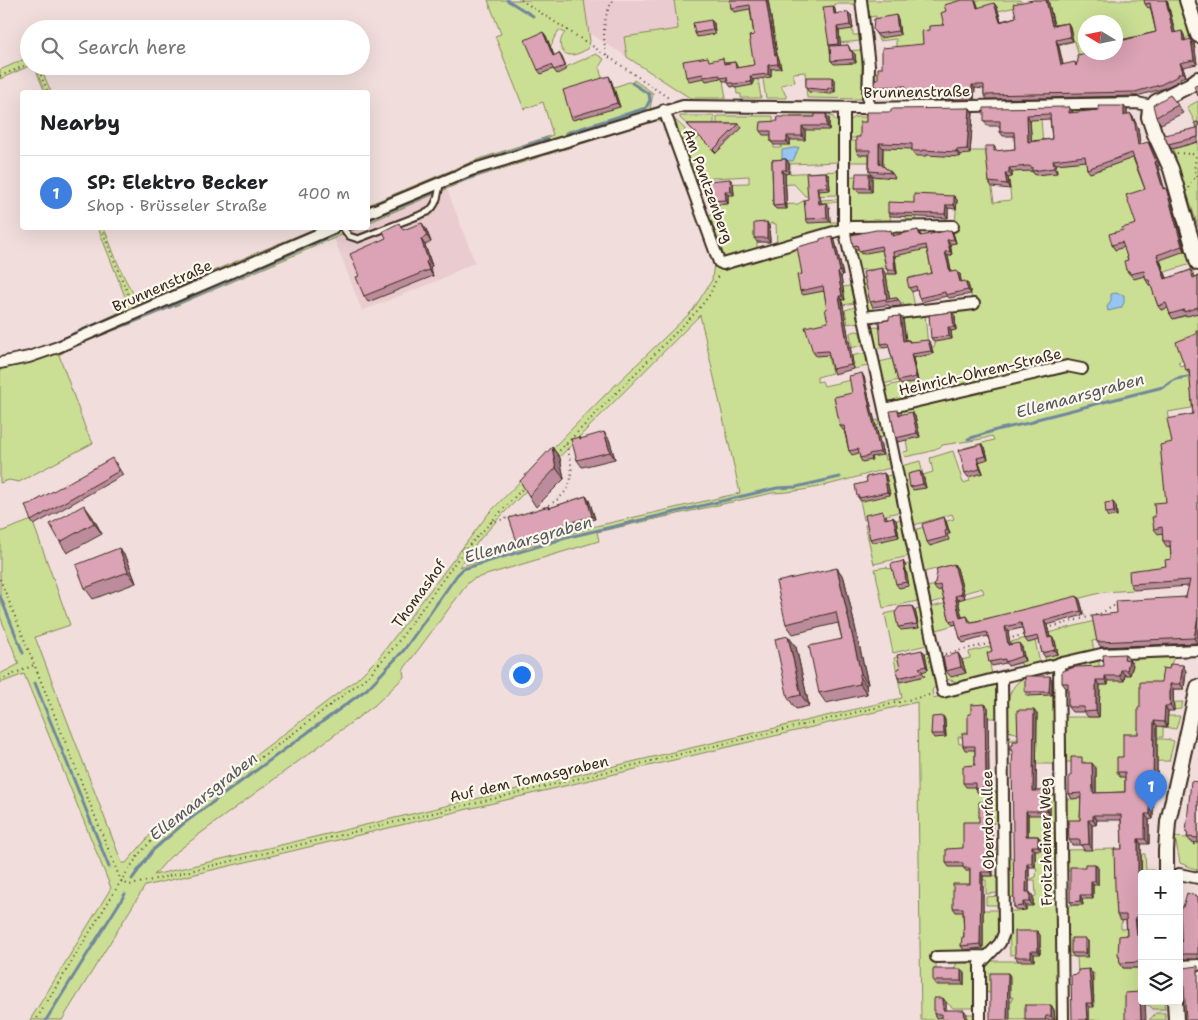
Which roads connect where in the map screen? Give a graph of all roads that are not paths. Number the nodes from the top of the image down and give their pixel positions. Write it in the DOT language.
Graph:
graph roads {
  1 [pos="861,0"];
  2 [pos="1187,0"];
  3 [pos="1198,35"];
  4 [pos="1198,79"];
  5 [pos="1152,106"];
  6 [pos="844,108"];
  7 [pos="868,108"];
  8 [pos="664,110"];
  9 [pos="440,182"];
  10 [pos="370,212"];
  11 [pos="953,226"];
  12 [pos="844,228"];
  13 [pos="328,230"];
  14 [pos="345,230"];
  15 [pos="1198,263"];
  16 [pos="974,304"];
  17 [pos="864,317"];
  18 [pos="0,363"];
  19 [pos="1082,368"];
  20 [pos="884,409"];
  21 [pos="1198,650"];
  22 [pos="1059,663"];
  23 [pos="1002,677"];
  24 [pos="1198,687"];
  25 [pos="1173,870"];
  26 [pos="1183,875"];
  27 [pos="1198,878"];
  28 [pos="986,956"];
  29 [pos="936,957"];
  30 [pos="1198,965"];
  31 [pos="1183,966"];
  32 [pos="1175,1005"];
  33 [pos="980,1020"];
  34 [pos="1063,1020"];
  35 [pos="1176,1020"];
  1 -- 7 [label="street"];
  2 -- 3 [label="street"];
  4 -- 5 [label="street"];
  5 -- 7 [label="street, Brunnenstraße"];
  5 -- 15 [label="street"];
  6 -- 7 [label="street, Brunnenstraße"];
  6 -- 8 [label="street, Brunnenstraße"];
  6 -- 12 [label="street"];
  8 -- 9 [label="street, Brunnenstraße"];
  8 -- 12 [label="street, Am Pantzenberg"];
  9 -- 10 [label="street, Brunnenstraße"];
  9 -- 14 [label="lane"];
  11 -- 12 [label="street, Am Pantzenberg"];
  12 -- 17 [label="street"];
  13 -- 18 [label="street, Brunnenstraße"];
  16 -- 17 [label="street"];
  17 -- 20 [label="street"];
  19 -- 20 [label="street, Heinrich-Ohrem-Straße"];
  20 -- 23 [label="street"];
  21 -- 22 [label="street"];
  22 -- 23 [label="street"];
  22 -- 34 [label="street, Froitzheimer Weg"];
  23 -- 28 [label="street, Oberdorfallee"];
  24 -- 25 [label="street"];
  26 -- 27 [label="street"];
  28 -- 29 [label="street"];
  28 -- 33 [label="street, Oberdorfallee"];
  30 -- 31 [label="street"];
  32 -- 35 [label="street"];
}
